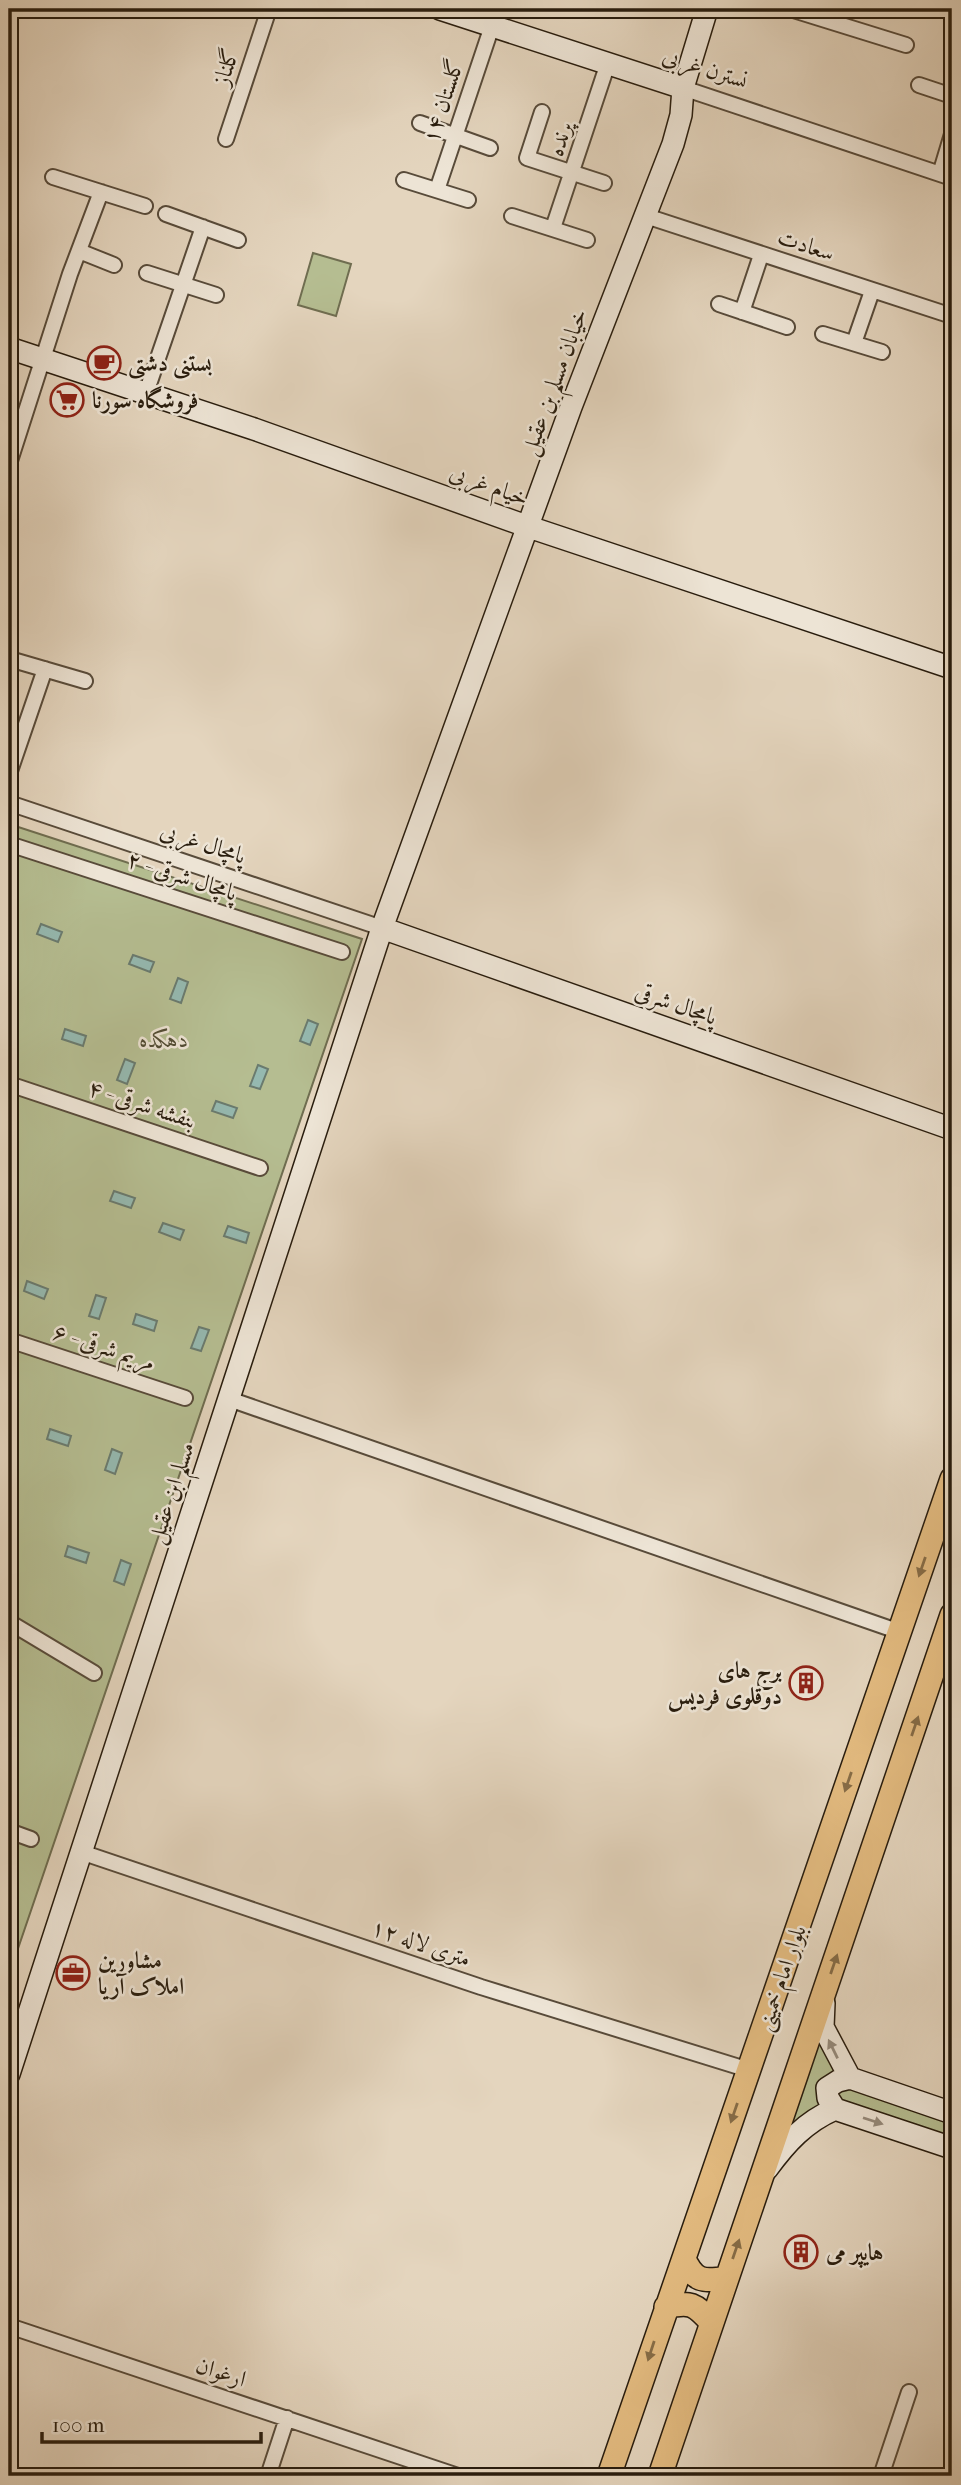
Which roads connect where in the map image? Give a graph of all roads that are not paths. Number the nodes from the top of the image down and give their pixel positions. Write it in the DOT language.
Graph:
graph roads {
  1 [pos="270,9"];
  2 [pos="440,9"];
  3 [pos="707,9"];
  4 [pos="790,9"];
  5 [pos="492,26"];
  6 [pos="906,45"];
  7 [pos="608,63"];
  8 [pos="919,85"];
  9 [pos="683,88"];
  10 [pos="952,96"];
  11 [pos="542,112"];
  12 [pos="419,123"];
  13 [pos="952,134"];
  14 [pos="455,135"];
  15 [pos="226,139"];
  16 [pos="490,148"];
  17 [pos="573,173"];
  18 [pos="946,176"];
  19 [pos="53,177"];
  20 [pos="404,180"];
  21 [pos="604,183"];
  22 [pos="437,190"];
  23 [pos="101,192"];
  24 [pos="468,200"];
  25 [pos="145,206"];
  26 [pos="166,214"];
  27 [pos="512,216"];
  28 [pos="646,216"];
  29 [pos="203,228"];
  30 [pos="553,228"];
  31 [pos="238,240"];
  32 [pos="587,240"];
  33 [pos="79,251"];
  34 [pos="761,255"];
  35 [pos="114,265"];
  36 [pos="147,273"];
  37 [pos="183,284"];
  38 [pos="873,291"];
  39 [pos="216,295"];
  40 [pos="719,304"];
  41 [pos="742,312"];
  42 [pos="952,316"];
  43 [pos="787,327"];
  44 [pos="823,334"];
  45 [pos="854,343"];
  46 [pos="9,348"];
  47 [pos="882,352"];
  48 [pos="43,359"];
  49 [pos="146,393"];
  50 [pos="9,464"];
  51 [pos="529,527"];
  52 [pos="13,660"];
  53 [pos="45,668"];
  54 [pos="952,668"];
  55 [pos="85,681"];
  56 [pos="9,774"];
  57 [pos="9,803"];
  58 [pos="9,844"];
  59 [pos="383,928"];
  60 [pos="342,953"];
  61 [pos="9,1084"];
  62 [pos="952,1129"];
  63 [pos="260,1168"];
  64 [pos="9,1340"];
  65 [pos="185,1398"];
  66 [pos="229,1399"];
  67 [pos="952,1479"];
  68 [pos="9,1622"];
  69 [pos="950,1626"];
  70 [pos="900,1632"];
  71 [pos="94,1674"];
  72 [pos="9,1831"];
  73 [pos="31,1839"];
  74 [pos="81,1852"];
  75 [pos="824,1994"];
  76 [pos="749,2070"];
  77 [pos="9,2074"];
  78 [pos="850,2078"];
  79 [pos="835,2109"];
  80 [pos="952,2113"];
  81 [pos="952,2147"];
  82 [pos="761,2176"];
  83 [pos="684,2259"];
  84 [pos="726,2277"];
  85 [pos="666,2307"];
  86 [pos="711,2322"];
  87 [pos="9,2326"];
  88 [pos="909,2392"];
  89 [pos="287,2418"];
  90 [pos="423,2471"];
  91 [pos="268,2476"];
  92 [pos="458,2476"];
  93 [pos="610,2476"];
  94 [pos="660,2476"];
  95 [pos="881,2476"];
  1 -- 15 [label="street, گلناز"];
  2 -- 5 [label="street, نسترن غربی"];
  3 -- 9 [label="street, خیابان مسلم بن عقیل"];
  4 -- 6 [label="street"];
  5 -- 7 [label="street, نسترن غربی"];
  5 -- 14 [label="street, گلستان ۱۴"];
  7 -- 9 [label="street, نسترن غربی"];
  7 -- 17 [label="street, پرنده"];
  8 -- 10 [label="street"];
  9 -- 18 [label="street, نسترن غربی"];
  9 -- 28 [label="street, خیابان مسلم بن عقیل"];
  11 -- 17 [label="street"];
  12 -- 14 [label="street"];
  13 -- 18 [label="street"];
  14 -- 16 [label="street"];
  14 -- 22 [label="street, گلستان ۱۴"];
  17 -- 21 [label="street"];
  17 -- 30 [label="street, پرنده"];
  19 -- 23 [label="street"];
  20 -- 22 [label="street"];
  22 -- 24 [label="street"];
  23 -- 25 [label="street"];
  23 -- 33 [label="street"];
  26 -- 29 [label="street"];
  27 -- 30 [label="street"];
  28 -- 34 [label="street, سعادت"];
  28 -- 51 [label="street, خیابان مسلم بن عقیل"];
  29 -- 31 [label="street"];
  29 -- 37 [label="street"];
  30 -- 32 [label="street"];
  33 -- 35 [label="street"];
  33 -- 48 [label="street"];
  34 -- 38 [label="street, سعادت"];
  34 -- 41 [label="street"];
  36 -- 37 [label="street"];
  37 -- 39 [label="street"];
  37 -- 49 [label="street"];
  38 -- 42 [label="street, سعادت"];
  38 -- 45 [label="street"];
  40 -- 41 [label="street"];
  41 -- 43 [label="street"];
  44 -- 45 [label="street"];
  45 -- 47 [label="street"];
  46 -- 48 [label="street, خیام غربی"];
  48 -- 49 [label="street, خیام غربی"];
  48 -- 50 [label="street"];
  49 -- 51 [label="street, خیام غربی"];
  51 -- 54 [label="street, خیام غربی"];
  51 -- 59 [label="street, خیابان مسلم بن عقیل"];
  52 -- 53 [label="street"];
  53 -- 55 [label="street"];
  53 -- 56 [label="street"];
  57 -- 59 [label="street, پامچال غربی"];
  58 -- 60 [label="street, پامچال شرقی - ۲"];
  59 -- 62 [label="street, پامچال شرقی"];
  59 -- 66 [label="street, مسلم ابن عقیل"];
  61 -- 63 [label="street, بنفشه شرقی - ۴"];
  64 -- 65 [label="street, مریم شرقی - ۶"];
  66 -- 70 [label="street"];
  66 -- 74 [label="street, مسلم ابن عقیل"];
  67 -- 70 [label="main road, بلوار امام خمینی, one-way"];
  68 -- 71 [label="street"];
  75 -- 69 [label="main road, بلوار امام خمینی, one-way"];
  70 -- 76 [label="main road, بلوار امام خمینی, one-way"];
  72 -- 73 [label="street"];
  74 -- 76 [label="street, ۱۲ متری لاله"];
  74 -- 77 [label="street, مسلم ابن عقیل"];
  78 -- 75 [label="street, one-way"];
  75 -- 82 [label="main road, بلوار امام خمینی"];
  76 -- 83 [label="main road, بلوار امام خمینی, one-way"];
  78 -- 79 [label="street"];
  78 -- 80 [label="street"];
  79 -- 81 [label="street, one-way"];
  79 -- 82 [label="street"];
  84 -- 82 [label="main road, بلوار امام خمینی, one-way"];
  83 -- 84 [label="main road"];
  83 -- 85 [label="main road, بلوار امام خمینی"];
  84 -- 86 [label="main road, بلوار امام خمینی"];
  85 -- 86 [label="main road"];
  85 -- 93 [label="main road, بلوار امام خمینی, one-way"];
  86 -- 94 [label="main road, بلوار امام خمینی"];
  87 -- 89 [label="street, ارغوان"];
  88 -- 95 [label="street"];
  89 -- 90 [label="street, ارغوان"];
  89 -- 91 [label="street"];
  90 -- 92 [label="street, ارغوان"];
}
